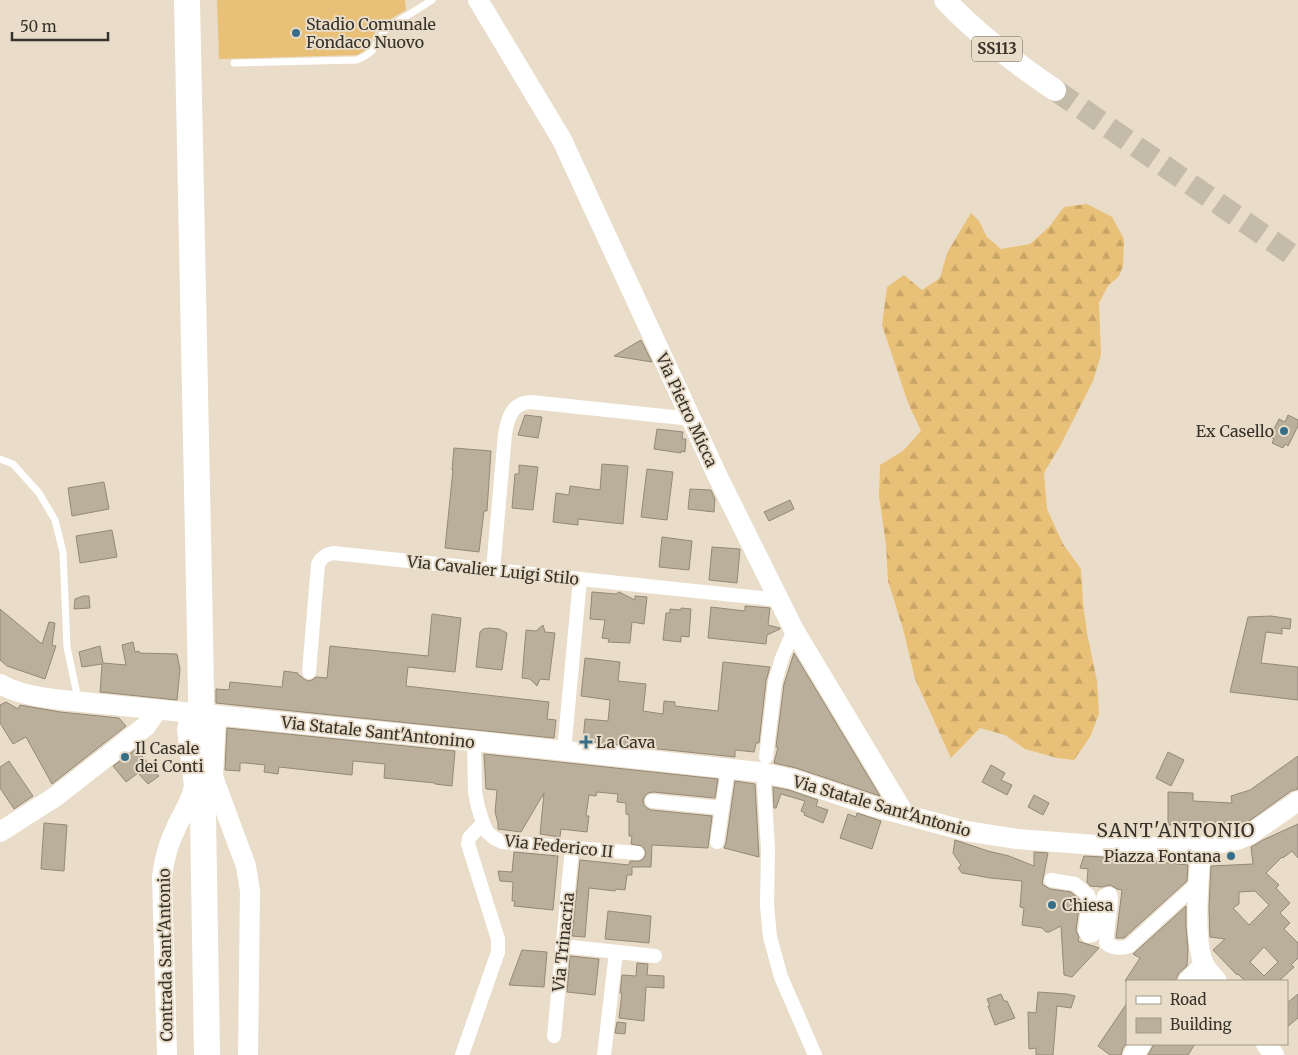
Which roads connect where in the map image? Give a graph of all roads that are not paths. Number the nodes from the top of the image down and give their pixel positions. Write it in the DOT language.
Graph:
graph roads {
  1 [pos="187,0"];
  2 [pos="432,0"];
  3 [pos="478,0"];
  4 [pos="945,0"];
  5 [pos="234,64"];
  6 [pos="1055,90"];
  7 [pos="692,419"];
  8 [pos="0,459"];
  9 [pos="493,570"];
  10 [pos="580,579"];
  11 [pos="780,600"];
  12 [pos="794,630"];
  13 [pos="309,672"];
  14 [pos="0,684"];
  15 [pos="79,702"];
  16 [pos="162,710"];
  17 [pos="195,714"];
  18 [pos="216,716"];
  19 [pos="188,737"];
  20 [pos="474,742"];
  21 [pos="564,751"];
  22 [pos="728,769"];
  23 [pos="765,772"];
  24 [pos="652,801"];
  25 [pos="1298,801"];
  26 [pos="205,803"];
  27 [pos="722,808"];
  28 [pos="904,814"];
  29 [pos="483,823"];
  30 [pos="0,832"];
  31 [pos="717,842"];
  32 [pos="1201,847"];
  33 [pos="572,848"];
  34 [pos="637,853"];
  35 [pos="1051,880"];
  36 [pos="1198,882"];
  37 [pos="562,946"];
  38 [pos="616,952"];
  39 [pos="655,956"];
  40 [pos="1204,965"];
  41 [pos="1189,980"];
  42 [pos="1216,980"];
  43 [pos="554,1036"];
  44 [pos="166,1055"];
  45 [pos="207,1055"];
  46 [pos="248,1055"];
  47 [pos="462,1055"];
  48 [pos="604,1055"];
  49 [pos="815,1055"];
  1 -- 26 [label="highway"];
  2 -- 5 [label="lane"];
  3 -- 7 [label="street, Via Pietro Micca"];
  4 -- 6 [label="main road, SS113"];
  7 -- 9 [label="street"];
  7 -- 11 [label="street, Via Pietro Micca"];
  8 -- 15 [label="lane"];
  9 -- 10 [label="street, Via Cavalier Luigi Stilo"];
  9 -- 13 [label="street, Via Cavalier Luigi Stilo"];
  10 -- 11 [label="street, Via Cavalier Luigi Stilo"];
  10 -- 21 [label="street"];
  11 -- 12 [label="street, Via Pietro Micca"];
  12 -- 23 [label="street"];
  12 -- 28 [label="street, Via Pietro Micca"];
  14 -- 15 [label="street, Via Statale Sant'Antonino"];
  15 -- 16 [label="street, Via Statale Sant'Antonino"];
  16 -- 17 [label="street, Via Statale Sant'Antonino"];
  16 -- 19 [label="street"];
  16 -- 30 [label="street"];
  17 -- 18 [label="street, Via Statale Sant'Antonino"];
  17 -- 19 [label="street, Contrada Sant'Antonio"];
  18 -- 20 [label="street, Via Statale Sant'Antonino"];
  18 -- 26 [label="street, Contrada Sant'Antonio"];
  19 -- 26 [label="street, Contrada Sant'Antonio"];
  20 -- 21 [label="street, Via Statale Sant'Antonino"];
  20 -- 29 [label="street, Via Federico II"];
  21 -- 22 [label="street, Via Statale Sant'Antonino"];
  22 -- 23 [label="street, Via Statale Sant'Antonino"];
  22 -- 27 [label="street"];
  23 -- 28 [label="street, Via Statale Sant'Antonio"];
  23 -- 49 [label="street"];
  24 -- 27 [label="street"];
  25 -- 32 [label="street"];
  26 -- 44 [label="street, Contrada Sant'Antonio"];
  26 -- 45 [label="highway"];
  26 -- 46 [label="street, Contrada Sant'Antonio"];
  27 -- 31 [label="street"];
  28 -- 32 [label="street, Via Statale Sant'Antonio"];
  29 -- 33 [label="street, Via Federico II"];
  29 -- 47 [label="street"];
  32 -- 36 [label="street"];
  33 -- 34 [label="street, Via Federico II"];
  33 -- 37 [label="street, Via Trinacria"];
  35 -- 36 [label="street"];
  36 -- 40 [label="street"];
  37 -- 38 [label="street"];
  37 -- 43 [label="street, Via Trinacria"];
  38 -- 39 [label="street"];
  38 -- 48 [label="street"];
  40 -- 41 [label="street"];
  40 -- 42 [label="street"];
}
